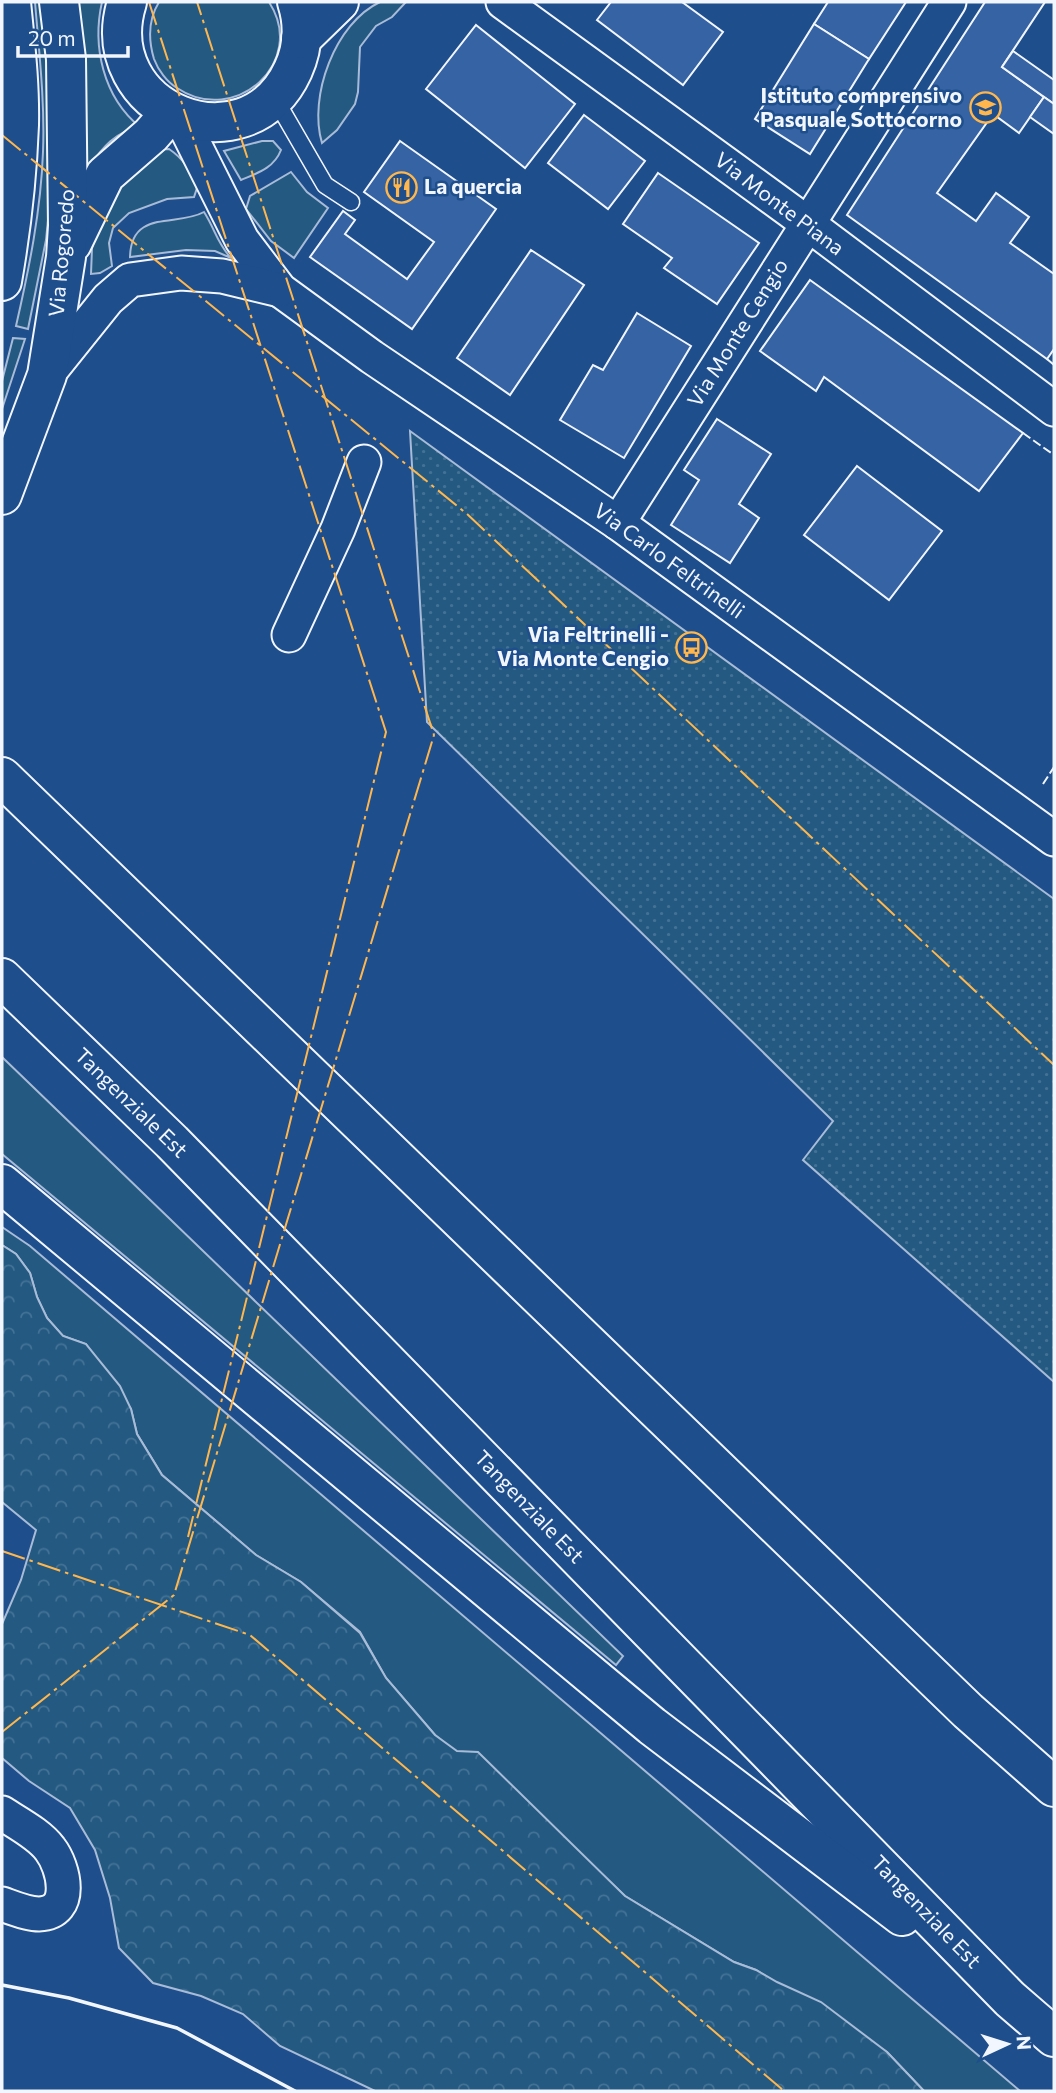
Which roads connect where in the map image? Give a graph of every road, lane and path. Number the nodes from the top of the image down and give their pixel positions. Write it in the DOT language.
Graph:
graph roads {
  1 [pos="10,2"];
  2 [pos="59,2"];
  3 [pos="127,2"];
  4 [pos="297,2"];
  5 [pos="339,2"];
  6 [pos="503,2"];
  7 [pos="949,2"];
  8 [pos="301,39"];
  9 [pos="275,97"];
  10 [pos="175,114"];
  11 [pos="351,202"];
  12 [pos="807,224"];
  13 [pos="65,257"];
  14 [pos="2,281"];
  15 [pos="280,290"];
  16 [pos="47,376"];
  17 [pos="1054,409"];
  18 [pos="364,462"];
  19 [pos="2,495"];
  20 [pos="618,523"];
  21 [pos="289,635"];
  22 [pos="3,778"];
  23 [pos="1054,838"];
  24 [pos="2,978"];
  25 [pos="2,1184"];
  26 [pos="1054,1787"];
  27 [pos="2,1812"];
  28 [pos="2,1904"];
  29 [pos="1010,1999"];
  30 [pos="1054,2037"];
  1 -- 14 [label="main road"];
  2 -- 13 [label="main road, Via Rogoredo"];
  3 -- 10 [label="main road"];
  4 -- 8 [label="main road"];
  5 -- 8 [label="main road"];
  6 -- 12 [label="street, Via Monte Piana"];
  7 -- 12 [label="street, Via Monte Cengio"];
  8 -- 9 [label="main road"];
  9 -- 10 [label="main road"];
  9 -- 11 [label="lane"];
  10 -- 13 [label="main road"];
  10 -- 15 [label="street, Via Carlo Feltrinelli"];
  12 -- 17 [label="street, Via Monte Piana"];
  12 -- 20 [label="street, Via Monte Cengio"];
  13 -- 16 [label="main road, Via Rogoredo"];
  15 -- 16 [label="street, Via Carlo Feltrinelli"];
  15 -- 20 [label="street, Via Carlo Feltrinelli"];
  16 -- 19 [label="main road, Via Rogoredo"];
  18 -- 21 [label="street"];
  20 -- 23 [label="street, Via Carlo Feltrinelli"];
  22 -- 26 [label="main road"];
  24 -- 29 [label="main road, Tangenziale Est"];
  25 -- 29 [label="main road"];
  27 -- 28 [label="street"];
  29 -- 30 [label="main road, Tangenziale Est"];
}
